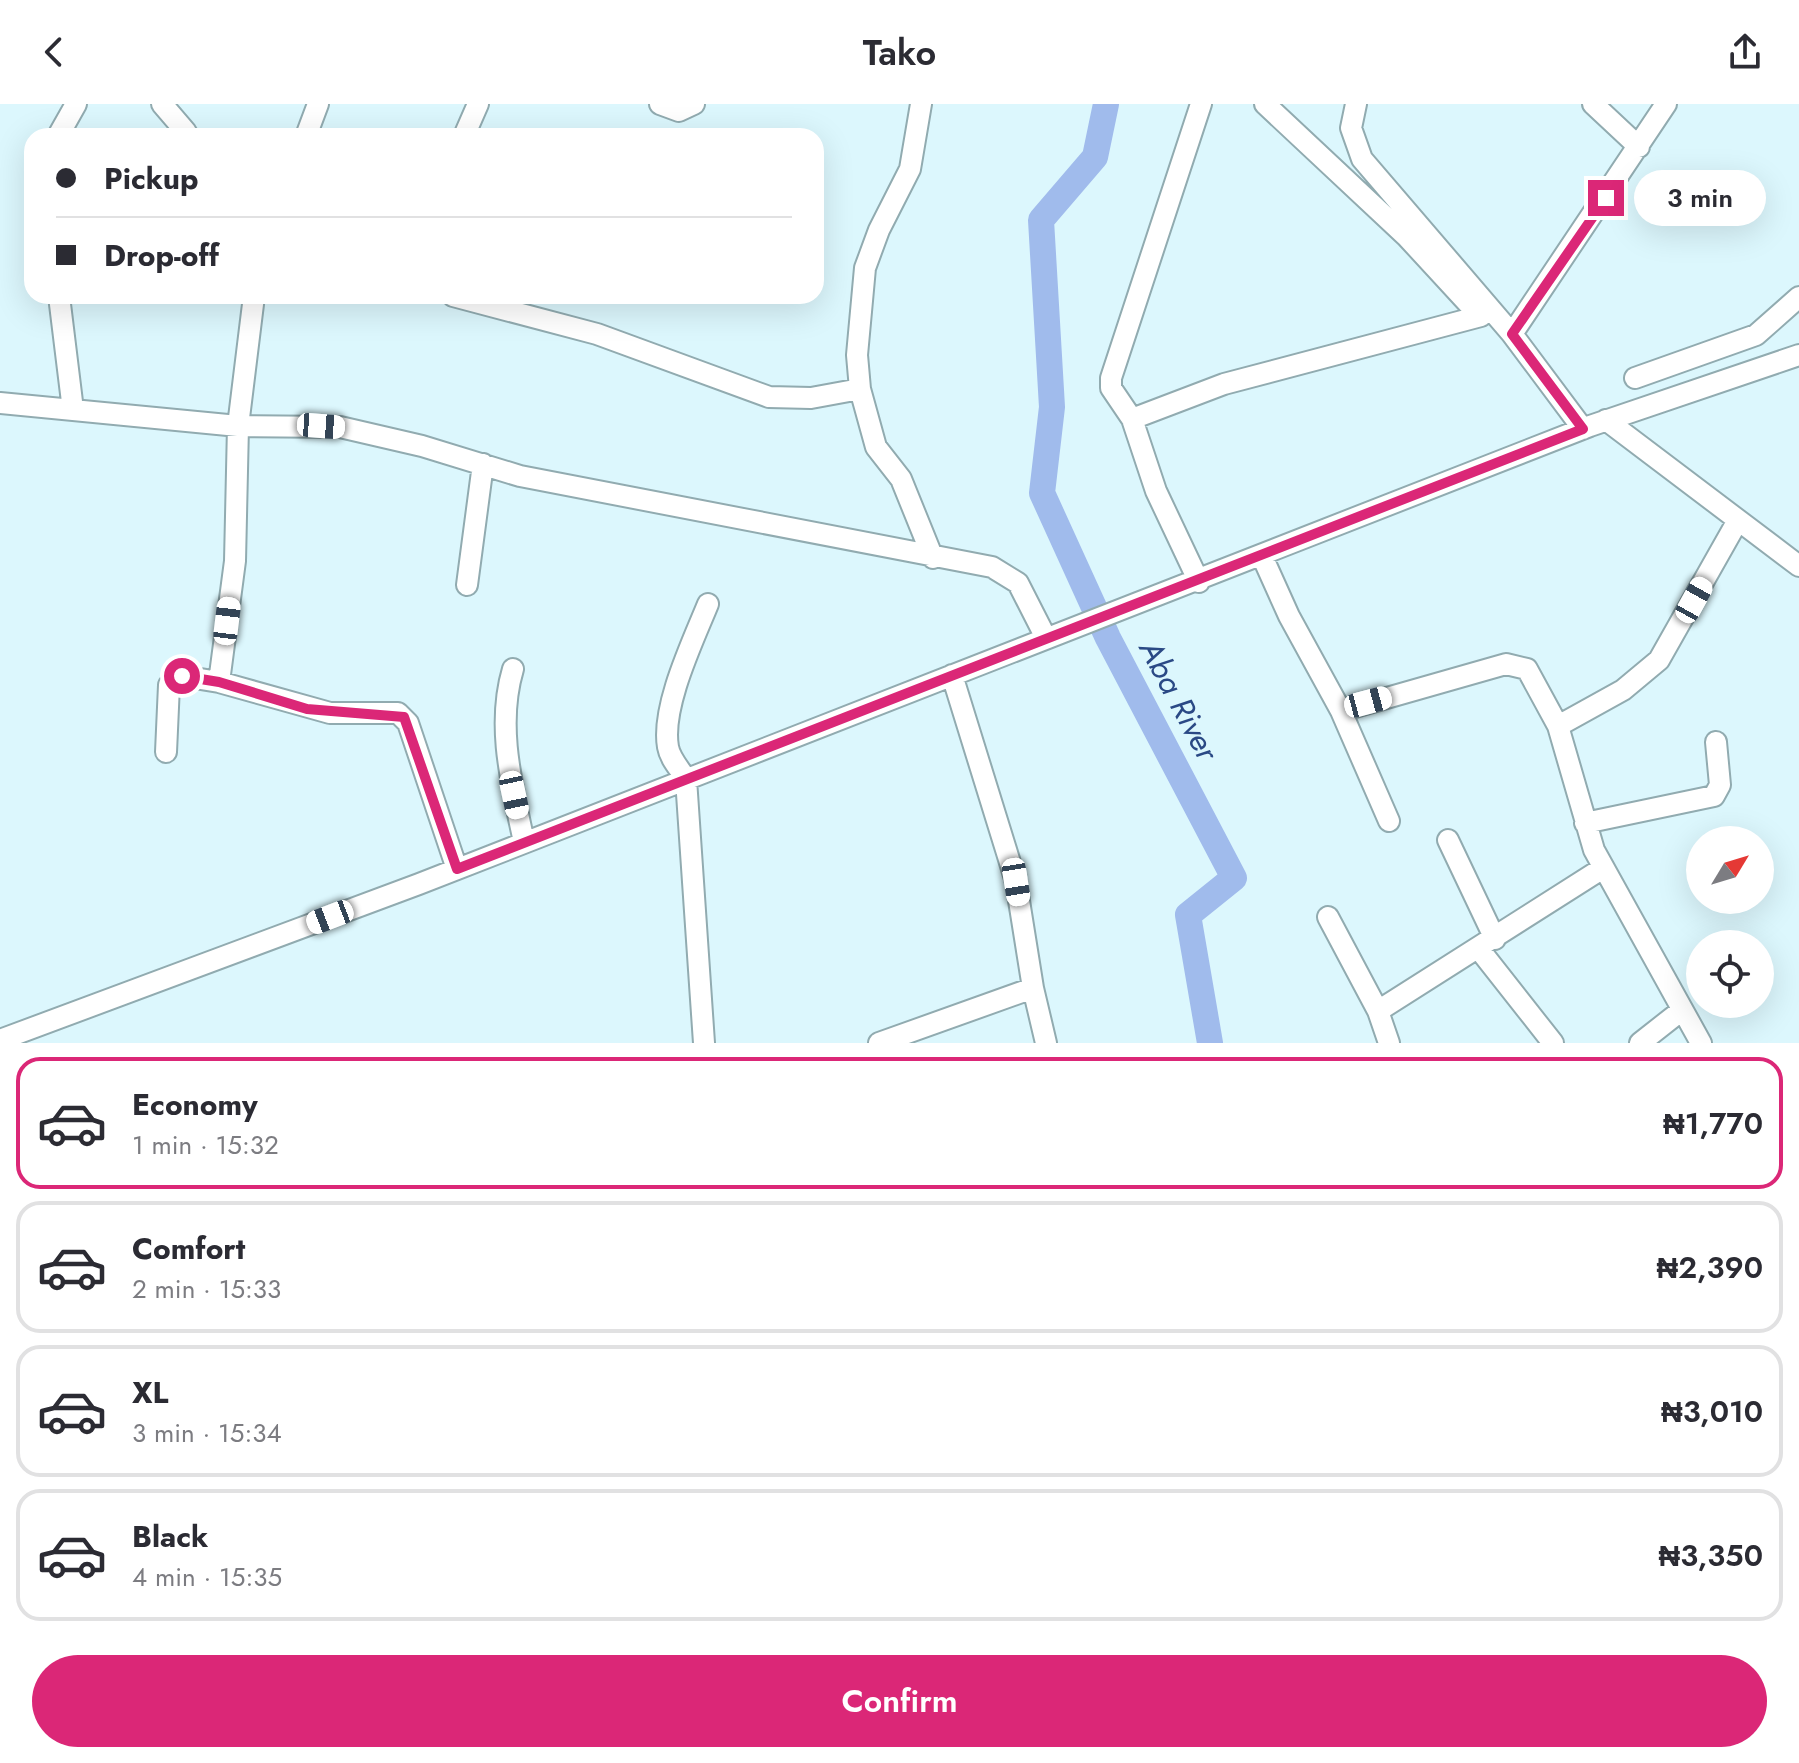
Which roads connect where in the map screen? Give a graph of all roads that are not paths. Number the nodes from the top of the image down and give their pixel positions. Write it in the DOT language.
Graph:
graph roads {
  1 [pos="76,104"];
  2 [pos="162,104"];
  3 [pos="318,104"];
  4 [pos="478,104"];
  5 [pos="660,104"];
  6 [pos="694,104"];
  7 [pos="921,104"];
  8 [pos="1201,104"];
  9 [pos="1265,104"];
  10 [pos="1356,104"];
  11 [pos="1593,104"];
  12 [pos="1666,104"];
  13 [pos="62,128"];
  14 [pos="183,128"];
  15 [pos="309,128"];
  16 [pos="468,128"];
  17 [pos="1639,147"];
  18 [pos="1799,297"];
  19 [pos="60,304"];
  20 [pos="253,304"];
  21 [pos="483,304"];
  22 [pos="1481,316"];
  23 [pos="1512,334"];
  24 [pos="1799,355"];
  25 [pos="1635,378"];
  26 [pos="860,389"];
  27 [pos="0,403"];
  28 [pos="73,410"];
  29 [pos="1132,419"];
  30 [pos="1606,420"];
  31 [pos="238,426"];
  32 [pos="1583,429"];
  33 [pos="483,464"];
  34 [pos="1737,522"];
  35 [pos="1262,556"];
  36 [pos="933,558"];
  37 [pos="1799,566"];
  38 [pos="1199,582"];
  39 [pos="467,585"];
  40 [pos="708,604"];
  41 [pos="1046,638"];
  42 [pos="513,669"];
  43 [pos="952,675"];
  44 [pos="219,682"];
  45 [pos="1341,711"];
  46 [pos="1558,726"];
  47 [pos="1716,742"];
  48 [pos="166,752"];
  49 [pos="686,779"];
  50 [pos="1389,821"];
  51 [pos="1585,823"];
  52 [pos="1448,840"];
  53 [pos="524,842"];
  54 [pos="1603,868"];
  55 [pos="457,869"];
  56 [pos="1328,917"];
  57 [pos="1487,944"];
  58 [pos="1033,988"];
  59 [pos="1682,1010"];
  60 [pos="1378,1011"];
  61 [pos="33,1036"];
  62 [pos="913,1037"];
  63 [pos="0,1040"];
  64 [pos="704,1043"];
  65 [pos="879,1043"];
  66 [pos="1046,1043"];
  67 [pos="1389,1043"];
  68 [pos="1553,1043"];
  69 [pos="1640,1043"];
  70 [pos="1701,1043"];
  1 -- 13 [label="street"];
  2 -- 14 [label="street"];
  3 -- 15 [label="street"];
  4 -- 16 [label="street"];
  5 -- 6 [label="street"];
  7 -- 26 [label="street"];
  8 -- 29 [label="street"];
  9 -- 22 [label="street"];
  10 -- 23 [label="street"];
  11 -- 17 [label="street"];
  12 -- 17 [label="street"];
  17 -- 23 [label="street"];
  18 -- 25 [label="street"];
  19 -- 28 [label="street"];
  20 -- 31 [label="street"];
  21 -- 26 [label="street"];
  22 -- 23 [label="street"];
  22 -- 29 [label="street"];
  23 -- 32 [label="street"];
  24 -- 30 [label="street"];
  26 -- 36 [label="street"];
  27 -- 28 [label="street"];
  28 -- 31 [label="street"];
  29 -- 38 [label="street"];
  30 -- 32 [label="street"];
  30 -- 34 [label="street"];
  31 -- 33 [label="street"];
  31 -- 44 [label="street"];
  32 -- 35 [label="street"];
  33 -- 36 [label="street"];
  33 -- 39 [label="street"];
  34 -- 37 [label="street"];
  34 -- 46 [label="street"];
  35 -- 38 [label="street"];
  35 -- 45 [label="street"];
  36 -- 41 [label="street"];
  38 -- 41 [label="street"];
  40 -- 49 [label="street"];
  41 -- 43 [label="street"];
  42 -- 53 [label="street"];
  43 -- 49 [label="street"];
  43 -- 58 [label="street"];
  44 -- 48 [label="street"];
  44 -- 55 [label="street"];
  45 -- 46 [label="street"];
  45 -- 50 [label="street"];
  46 -- 51 [label="street"];
  47 -- 51 [label="street"];
  49 -- 53 [label="street"];
  49 -- 64 [label="street"];
  51 -- 54 [label="street"];
  52 -- 57 [label="street"];
  53 -- 55 [label="street"];
  54 -- 57 [label="street"];
  54 -- 59 [label="street"];
  55 -- 61 [label="street"];
  56 -- 60 [label="street"];
  57 -- 60 [label="street"];
  57 -- 68 [label="street"];
  58 -- 62 [label="street"];
  58 -- 66 [label="street"];
  59 -- 69 [label="street"];
  59 -- 70 [label="street"];
  60 -- 67 [label="street"];
  61 -- 63 [label="street"];
  62 -- 65 [label="street"];
}
